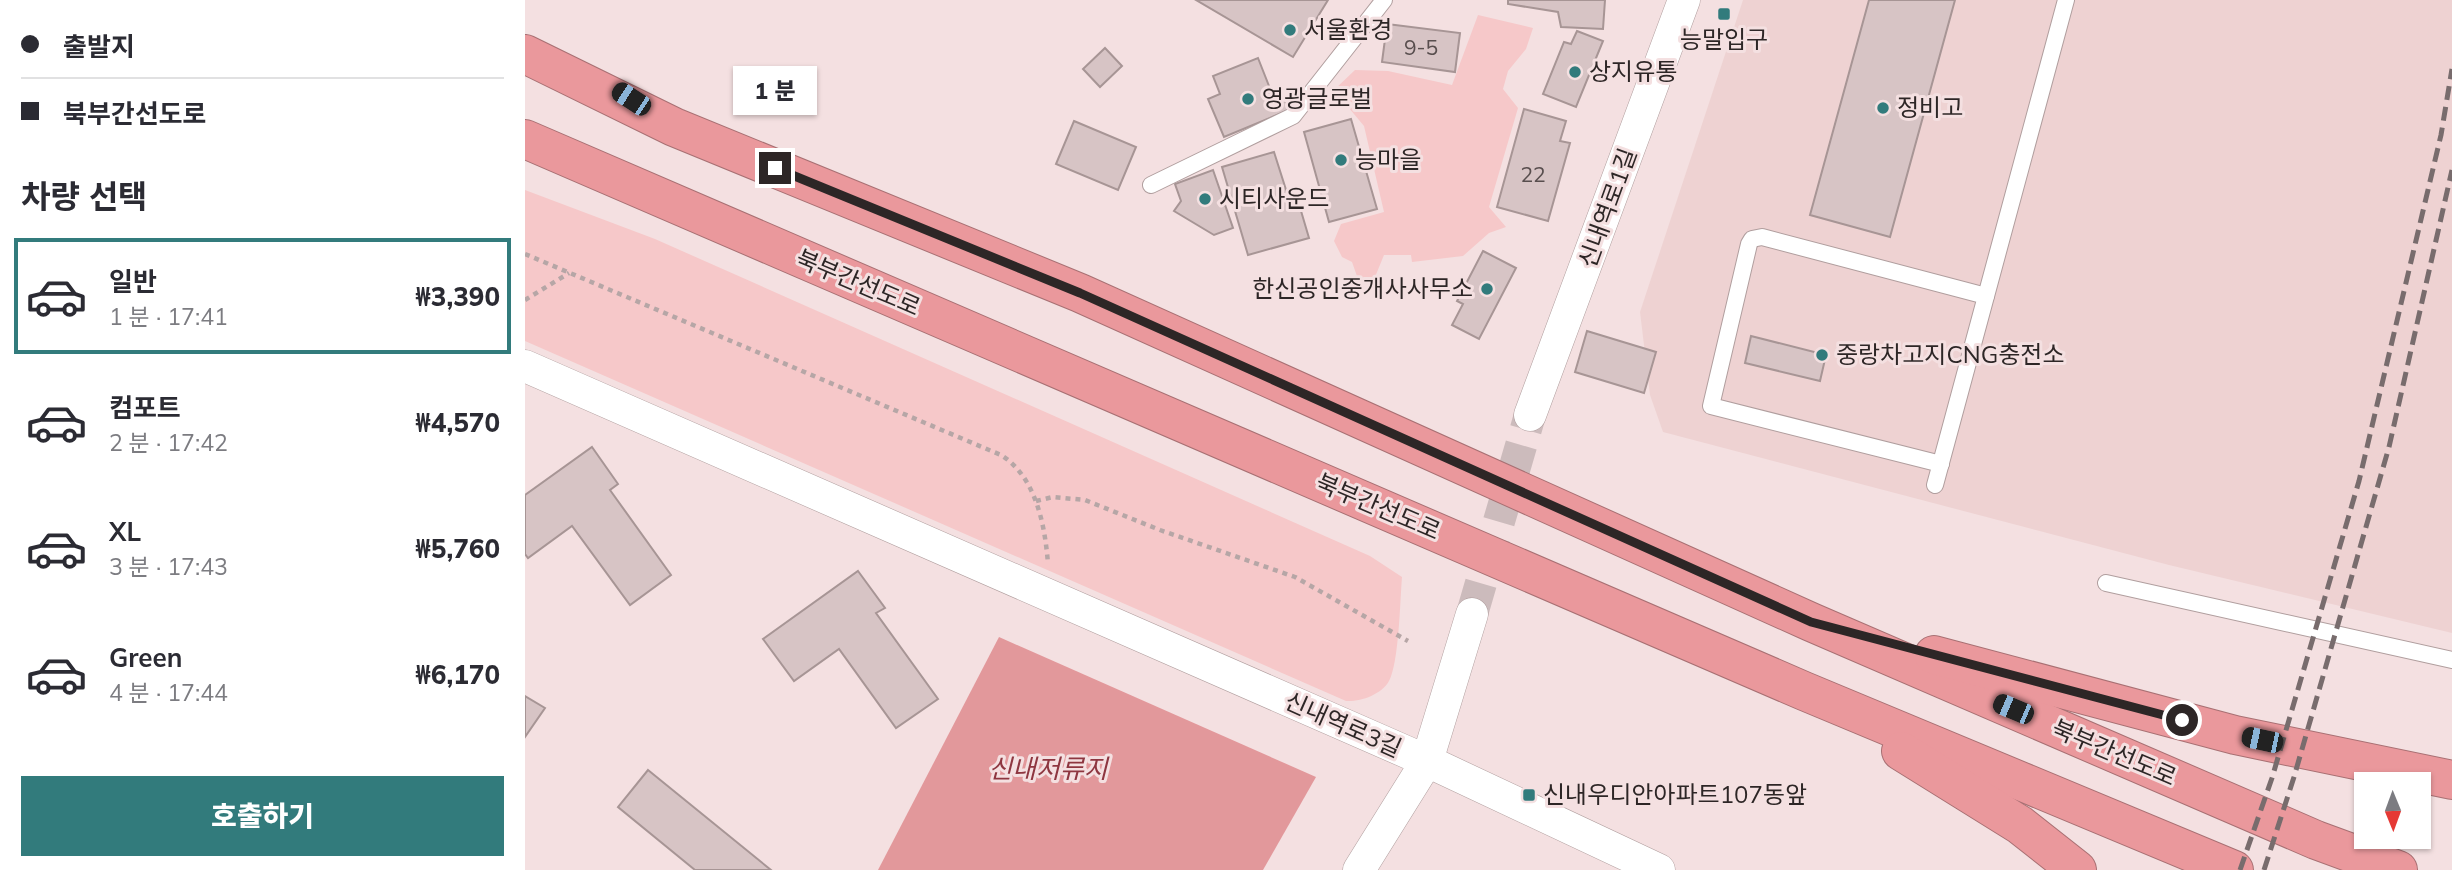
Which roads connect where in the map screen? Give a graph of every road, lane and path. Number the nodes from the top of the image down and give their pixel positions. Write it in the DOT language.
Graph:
graph roads {
  1 [pos="1384,0"];
  2 [pos="1684,0"];
  3 [pos="2066,0"];
  4 [pos="525,31"];
  5 [pos="525,54"];
  6 [pos="674,127"];
  7 [pos="525,139"];
  8 [pos="1151,185"];
  9 [pos="525,254"];
  10 [pos="569,272"];
  11 [pos="1986,296"];
  12 [pos="525,300"];
  13 [pos="525,366"];
  14 [pos="1530,415"];
  15 [pos="1941,464"];
  16 [pos="1935,485"];
  17 [pos="1037,502"];
  18 [pos="1037,581"];
  19 [pos="2106,583"];
  20 [pos="1472,614"];
  21 [pos="1811,622"];
  22 [pos="1408,641"];
  23 [pos="2452,660"];
  24 [pos="1804,691"];
  25 [pos="1427,761"];
  26 [pos="2452,779"];
  27 [pos="1359,870"];
  28 [pos="1659,870"];
  29 [pos="2077,870"];
  30 [pos="2234,870"];
  31 [pos="2398,870"];
  1 -- 8 [label="lane"];
  2 -- 14 [label="street, 신내역로1길"];
  3 -- 11 [label="lane"];
  4 -- 6 [label="highway"];
  5 -- 6 [label="highway, 북부간선도로"];
  6 -- 21 [label="highway, 북부간선도로"];
  7 -- 24 [label="highway, 북부간선도로"];
  9 -- 10 [label="path"];
  10 -- 12 [label="path"];
  10 -- 17 [label="path"];
  11 -- 15 [label="lane"];
  11 -- 15 [label="lane"];
  13 -- 18 [label="street, 신내역로3길"];
  15 -- 16 [label="lane"];
  17 -- 18 [label="path"];
  17 -- 22 [label="path"];
  18 -- 25 [label="street, 신내역로3길"];
  19 -- 23 [label="lane"];
  20 -- 25 [label="street"];
  21 -- 26 [label="highway"];
  21 -- 31 [label="highway, 북부간선도로"];
  24 -- 29 [label="highway"];
  24 -- 30 [label="highway, 북부간선도로"];
  25 -- 27 [label="street"];
  25 -- 28 [label="street, 신내역로3길"];
}
